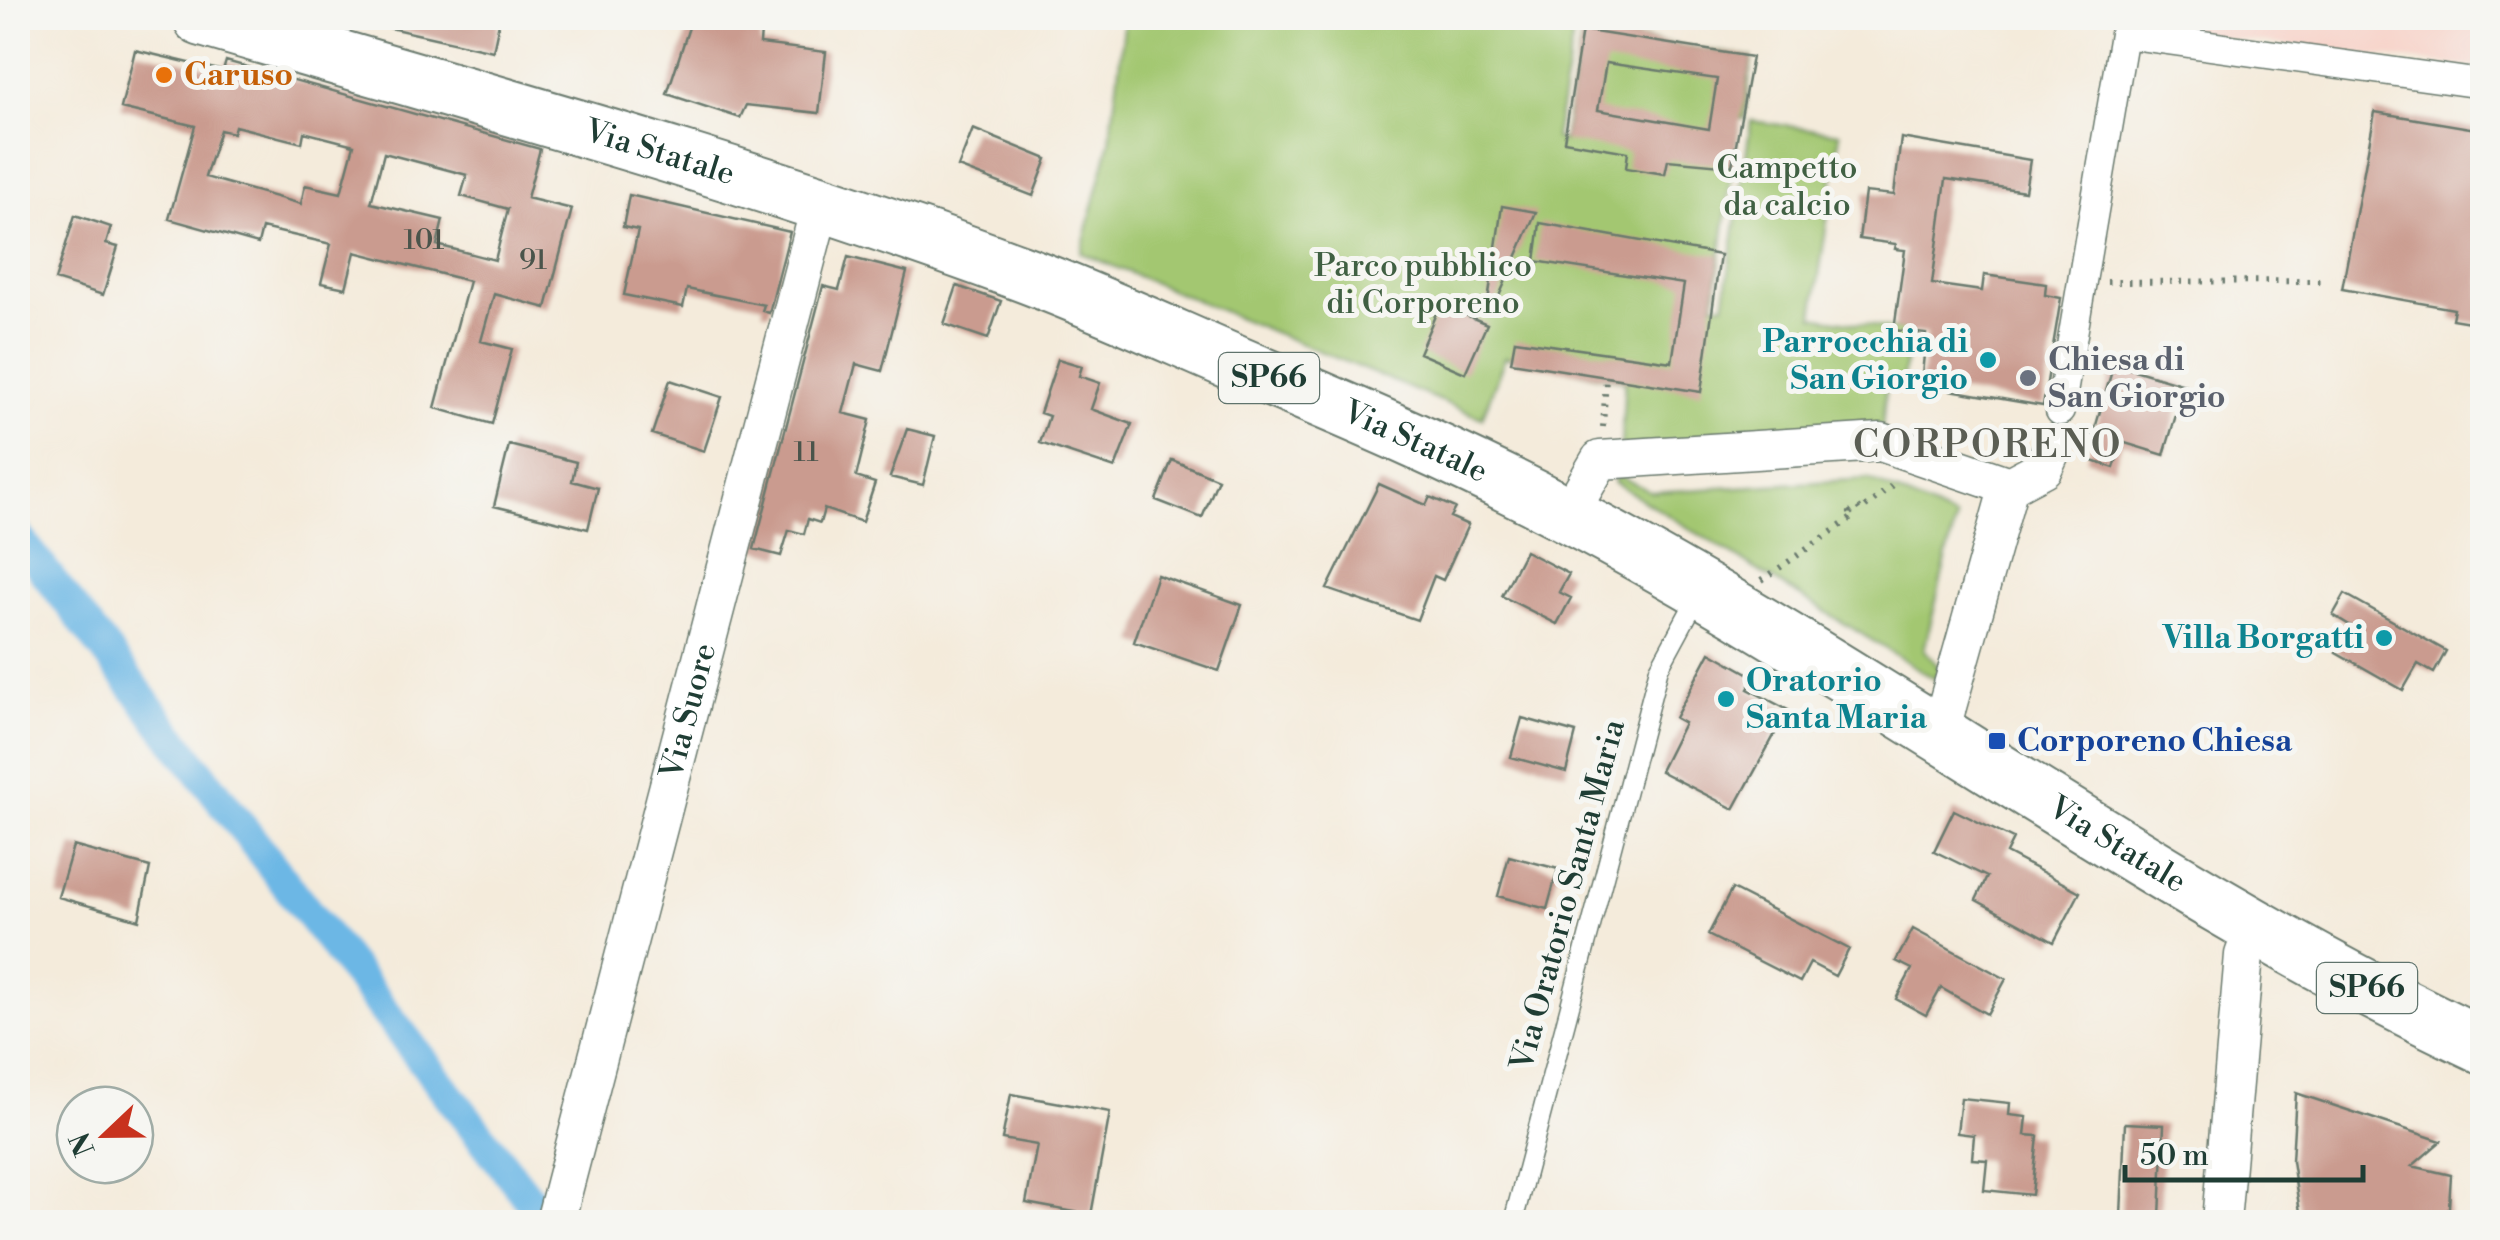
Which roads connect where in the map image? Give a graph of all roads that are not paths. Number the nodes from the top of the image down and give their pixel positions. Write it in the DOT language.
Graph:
graph roads {
  1 [pos="200,18"];
  2 [pos="2482,84"];
  3 [pos="821,203"];
  4 [pos="2057,427"];
  5 [pos="2009,486"];
  6 [pos="1568,515"];
  7 [pos="1701,591"];
  8 [pos="1939,735"];
  9 [pos="2255,925"];
  10 [pos="2482,1045"];
  11 [pos="560,1204"];
  12 [pos="1513,1222"];
  13 [pos="2220,1222"];
  1 -- 3 [label="main road, Via Statale / SP66"];
  2 -- 4 [label="street"];
  3 -- 6 [label="main road, Via Statale / SP66"];
  3 -- 11 [label="street, Via Suore"];
  4 -- 5 [label="street"];
  5 -- 6 [label="street"];
  5 -- 8 [label="street"];
  6 -- 7 [label="main road, Via Statale / SP66"];
  7 -- 8 [label="main road, Via Statale / SP66"];
  7 -- 12 [label="lane, Via Oratorio Santa Maria"];
  8 -- 9 [label="main road, Via Statale / SP66"];
  9 -- 10 [label="main road, Via Statale / SP66"];
  9 -- 13 [label="street"];
}
